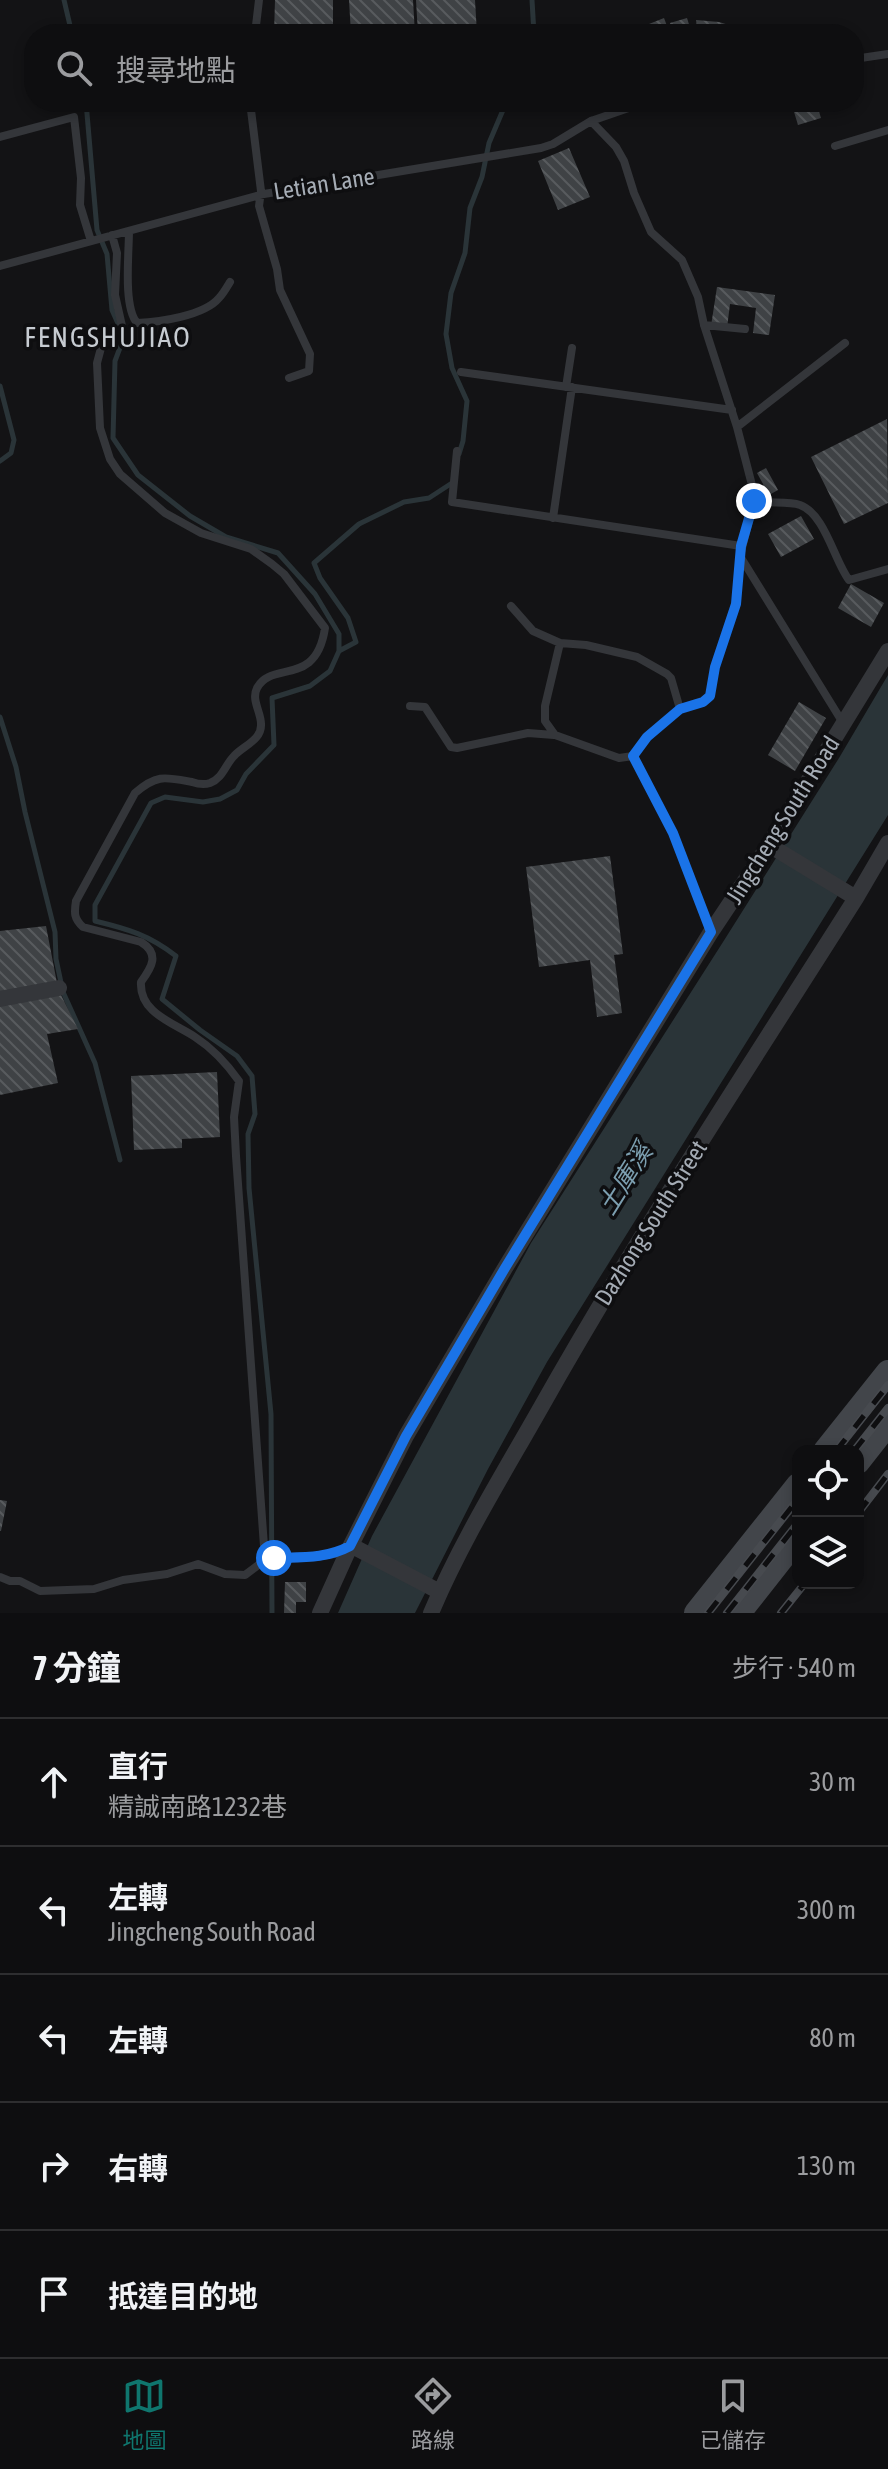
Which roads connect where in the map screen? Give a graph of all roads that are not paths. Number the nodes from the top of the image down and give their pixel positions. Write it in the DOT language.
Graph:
graph roads {
  1 [pos="259,0"];
  2 [pos="256,24"];
  3 [pos="888,54"];
  4 [pos="864,58"];
  5 [pos="251,112"];
  6 [pos="617,112"];
  7 [pos="591,121"];
  8 [pos="888,130"];
  9 [pos="0,137"];
  10 [pos="835,146"];
  11 [pos="260,195"];
  12 [pos="129,231"];
  13 [pos="112,235"];
  14 [pos="91,241"];
  15 [pos="0,266"];
  16 [pos="230,282"];
  17 [pos="704,325"];
  18 [pos="745,329"];
  19 [pos="845,343"];
  20 [pos="572,348"];
  21 [pos="461,372"];
  22 [pos="289,378"];
  23 [pos="569,387"];
  24 [pos="732,410"];
  25 [pos="737,427"];
  26 [pos="457,451"];
  27 [pos="754,501"];
  28 [pos="553,518"];
  29 [pos="741,551"];
  30 [pos="888,569"];
  31 [pos="511,606"];
  32 [pos="560,643"];
  33 [pos="888,651"];
  34 [pos="410,706"];
  35 [pos="680,709"];
  36 [pos="844,724"];
  37 [pos="555,735"];
  38 [pos="633,756"];
  39 [pos="888,843"];
  40 [pos="773,848"];
  41 [pos="850,895"];
  42 [pos="711,932"];
  43 [pos="59,988"];
  44 [pos="0,999"];
  45 [pos="888,1372"];
  46 [pos="888,1424"];
  47 [pos="830,1445"];
  48 [pos="864,1454"];
  49 [pos="792,1493"];
  50 [pos="792,1546"];
  51 [pos="353,1547"];
  52 [pos="265,1560"];
  53 [pos="0,1577"];
  54 [pos="440,1592"];
  55 [pos="320,1613"];
  56 [pos="431,1613"];
  57 [pos="696,1613"];
  58 [pos="739,1613"];
  1 -- 2 [label="lane"];
  3 -- 4 [label="lane"];
  5 -- 11 [label="lane"];
  6 -- 7 [label="lane, Letian Lane"];
  7 -- 11 [label="lane, Letian Lane"];
  7 -- 17 [label="lane"];
  8 -- 10 [label="lane"];
  9 -- 14 [label="lane"];
  11 -- 12 [label="lane, Letian Lane"];
  11 -- 22 [label="lane"];
  12 -- 13 [label="lane, Letian Lane"];
  12 -- 16 [label="lane"];
  13 -- 14 [label="lane, Letian Lane"];
  13 -- 52 [label="lane"];
  14 -- 15 [label="lane, Letian Lane"];
  17 -- 18 [label="lane"];
  17 -- 24 [label="lane"];
  19 -- 25 [label="lane"];
  20 -- 23 [label="lane"];
  21 -- 23 [label="lane"];
  23 -- 24 [label="lane"];
  23 -- 28 [label="lane"];
  24 -- 25 [label="lane"];
  25 -- 27 [label="lane"];
  26 -- 28 [label="lane"];
  27 -- 29 [label="lane"];
  27 -- 30 [label="lane"];
  28 -- 29 [label="lane"];
  29 -- 35 [label="lane"];
  29 -- 36 [label="lane"];
  31 -- 32 [label="lane"];
  32 -- 35 [label="lane"];
  32 -- 37 [label="lane"];
  33 -- 36 [label="street, Jingcheng South Road"];
  34 -- 37 [label="lane"];
  35 -- 38 [label="lane"];
  36 -- 40 [label="street, Jingcheng South Road"];
  37 -- 38 [label="lane"];
  38 -- 42 [label="lane"];
  39 -- 41 [label="street, Dazhong South Street"];
  40 -- 41 [label="street"];
  40 -- 42 [label="street, Jingcheng South Road"];
  41 -- 54 [label="street, Dazhong South Street"];
  42 -- 51 [label="street, Jingcheng South Road"];
  43 -- 44 [label="street"];
  45 -- 47 [label="main road"];
  46 -- 48 [label="main road"];
  49 -- 57 [label="main road"];
  50 -- 58 [label="main road"];
  51 -- 52 [label="lane"];
  51 -- 54 [label="street"];
  51 -- 55 [label="street, Jingcheng South Road"];
  52 -- 53 [label="lane"];
  54 -- 56 [label="street, Dazhong South Street"];
}
